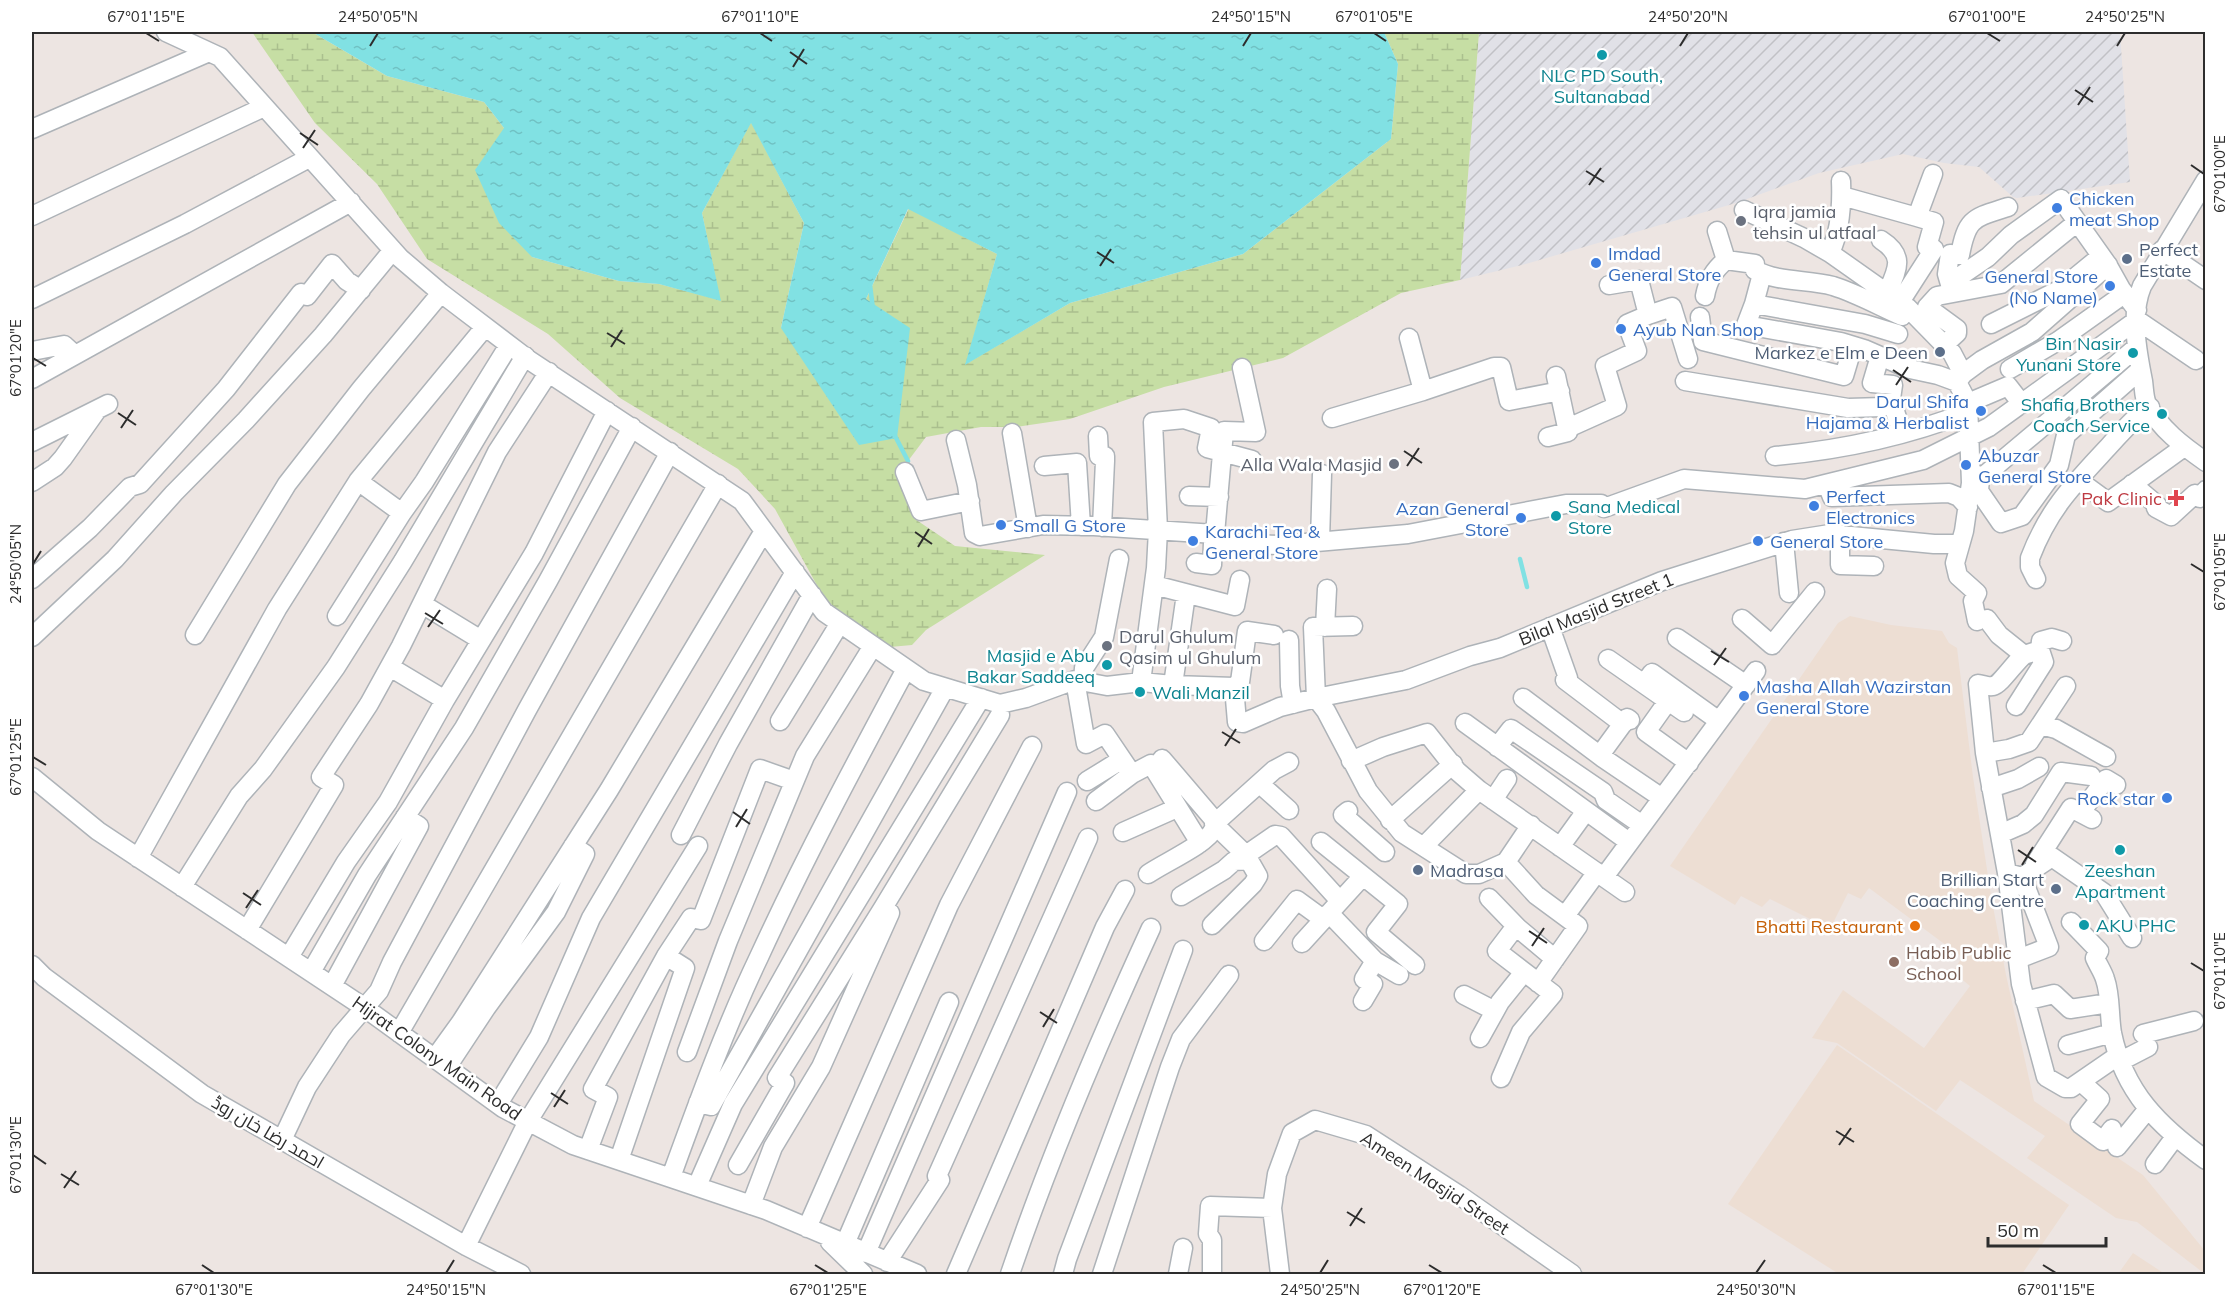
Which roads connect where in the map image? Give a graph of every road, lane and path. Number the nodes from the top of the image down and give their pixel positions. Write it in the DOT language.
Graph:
graph roads {
  1 [pos="166,32"];
  2 [pos="208,52"];
  3 [pos="264,107"];
  4 [pos="32,129"];
  5 [pos="309,158"];
  6 [pos="1933,174"];
  7 [pos="2205,180"];
  8 [pos="351,202"];
  9 [pos="2008,207"];
  10 [pos="1744,210"];
  11 [pos="32,216"];
  12 [pos="1917,217"];
  13 [pos="2076,224"];
  14 [pos="1717,231"];
  15 [pos="1881,240"];
  16 [pos="393,250"];
  17 [pos="2162,250"];
  18 [pos="1830,253"];
  19 [pos="1726,260"];
  20 [pos="2104,261"];
  21 [pos="1762,274"];
  22 [pos="1915,280"];
  23 [pos="2205,280"];
  24 [pos="1609,285"];
  25 [pos="361,290"];
  26 [pos="1946,291"];
  27 [pos="441,293"];
  28 [pos="2124,294"];
  29 [pos="1706,297"];
  30 [pos="32,299"];
  31 [pos="1898,301"];
  32 [pos="1754,304"];
  33 [pos="1648,315"];
  34 [pos="2137,315"];
  35 [pos="1700,317"];
  36 [pos="1991,324"];
  37 [pos="485,327"];
  38 [pos="1898,334"];
  39 [pos="1409,338"];
  40 [pos="509,345"];
  41 [pos="1944,345"];
  42 [pos="1853,346"];
  43 [pos="2136,346"];
  44 [pos="32,351"];
  45 [pos="75,355"];
  46 [pos="525,356"];
  47 [pos="1880,356"];
  48 [pos="1688,359"];
  49 [pos="2196,360"];
  50 [pos="1242,368"];
  51 [pos="2010,369"];
  52 [pos="2140,369"];
  53 [pos="549,372"];
  54 [pos="1960,378"];
  55 [pos="32,379"];
  56 [pos="1685,381"];
  57 [pos="1423,391"];
  58 [pos="1891,399"];
  59 [pos="2022,404"];
  60 [pos="1968,407"];
  61 [pos="2150,407"];
  62 [pos="607,411"];
  63 [pos="1332,418"];
  64 [pos="632,427"];
  65 [pos="1568,428"];
  66 [pos="1012,433"];
  67 [pos="1902,433"];
  68 [pos="1098,436"];
  69 [pos="1548,437"];
  70 [pos="1969,437"];
  71 [pos="956,440"];
  72 [pos="32,442"];
  73 [pos="2184,447"];
  74 [pos="670,452"];
  75 [pos="1223,452"];
  76 [pos="1775,456"];
  77 [pos="1252,460"];
  78 [pos="2205,462"];
  79 [pos="1044,466"];
  80 [pos="905,472"];
  81 [pos="1322,474"];
  82 [pos="1975,477"];
  83 [pos="2078,480"];
  84 [pos="358,481"];
  85 [pos="32,482"];
  86 [pos="718,484"];
  87 [pos="1827,484"];
  88 [pos="2132,484"];
  89 [pos="2205,490"];
  90 [pos="1189,496"];
  91 [pos="1218,497"];
  92 [pos="970,501"];
  93 [pos="1968,507"];
  94 [pos="402,513"];
  95 [pos="1081,526"];
  96 [pos="1102,527"];
  97 [pos="1028,528"];
  98 [pos="1158,530"];
  99 [pos="764,531"];
  100 [pos="1840,534"];
  101 [pos="1214,539"];
  102 [pos="1320,541"];
  103 [pos="1784,542"];
  104 [pos="1960,544"];
  105 [pos="1119,559"];
  106 [pos="1197,564"];
  107 [pos="1874,566"];
  108 [pos="795,572"];
  109 [pos="32,579"];
  110 [pos="2036,579"];
  111 [pos="1240,580"];
  112 [pos="1154,585"];
  113 [pos="1327,589"];
  114 [pos="1815,592"];
  115 [pos="1789,593"];
  116 [pos="1186,594"];
  117 [pos="812,595"];
  118 [pos="422,604"];
  119 [pos="337,616"];
  120 [pos="1742,619"];
  121 [pos="840,623"];
  122 [pos="1353,626"];
  123 [pos="1325,627"];
  124 [pos="1550,627"];
  125 [pos="195,635"];
  126 [pos="32,637"];
  127 [pos="1677,638"];
  128 [pos="481,640"];
  129 [pos="2062,640"];
  130 [pos="873,646"];
  131 [pos="2032,652"];
  132 [pos="1608,659"];
  133 [pos="390,667"];
  134 [pos="906,669"];
  135 [pos="1076,681"];
  136 [pos="1141,682"];
  137 [pos="1644,684"];
  138 [pos="1173,685"];
  139 [pos="2066,686"];
  140 [pos="1234,687"];
  141 [pos="945,688"];
  142 [pos="981,698"];
  143 [pos="1316,698"];
  144 [pos="1523,698"];
  145 [pos="445,700"];
  146 [pos="1668,701"];
  147 [pos="1293,704"];
  148 [pos="2016,706"];
  149 [pos="1002,710"];
  150 [pos="1684,712"];
  151 [pos="780,721"];
  152 [pos="1719,721"];
  153 [pos="1465,723"];
  154 [pos="1623,724"];
  155 [pos="2042,725"];
  156 [pos="1646,732"];
  157 [pos="1032,747"];
  158 [pos="1497,747"];
  159 [pos="1984,753"];
  160 [pos="1600,756"];
  161 [pos="2106,757"];
  162 [pos="1162,759"];
  163 [pos="1351,761"];
  164 [pos="1289,762"];
  165 [pos="1689,763"];
  166 [pos="1453,764"];
  167 [pos="1126,767"];
  168 [pos="2039,767"];
  169 [pos="2091,776"];
  170 [pos="32,777"];
  171 [pos="1507,779"];
  172 [pos="794,781"];
  173 [pos="1087,781"];
  174 [pos="1260,784"];
  175 [pos="2116,785"];
  176 [pos="1991,788"];
  177 [pos="1066,792"];
  178 [pos="1486,795"];
  179 [pos="1662,798"];
  180 [pos="1096,801"];
  181 [pos="1177,808"];
  182 [pos="1289,810"];
  183 [pos="1348,810"];
  184 [pos="1586,811"];
  185 [pos="405,817"];
  186 [pos="1214,824"];
  187 [pos="1531,825"];
  188 [pos="1642,825"];
  189 [pos="1396,827"];
  190 [pos="1123,832"];
  191 [pos="2000,834"];
  192 [pos="681,835"];
  193 [pos="1088,838"];
  194 [pos="1321,842"];
  195 [pos="1629,842"];
  196 [pos="1200,843"];
  197 [pos="698,846"];
  198 [pos="1424,846"];
  199 [pos="1560,846"];
  200 [pos="1385,852"];
  201 [pos="138,858"];
  202 [pos="1248,858"];
  203 [pos="1506,862"];
  204 [pos="2020,873"];
  205 [pos="1148,874"];
  206 [pos="1600,875"];
  207 [pos="1368,879"];
  208 [pos="182,886"];
  209 [pos="1125,890"];
  210 [pos="1625,892"];
  211 [pos="1181,896"];
  212 [pos="1489,898"];
  213 [pos="883,908"];
  214 [pos="1331,911"];
  215 [pos="1565,916"];
  216 [pos="2071,922"];
  217 [pos="1212,925"];
  218 [pos="1516,926"];
  219 [pos="1150,928"];
  220 [pos="247,930"];
  221 [pos="2132,938"];
  222 [pos="1264,941"];
  223 [pos="1302,944"];
  224 [pos="1183,950"];
  225 [pos="666,956"];
  226 [pos="289,957"];
  227 [pos="1555,959"];
  228 [pos="2018,959"];
  229 [pos="1375,961"];
  230 [pos="32,965"];
  231 [pos="1415,965"];
  232 [pos="311,972"];
  233 [pos="1228,975"];
  234 [pos="1399,975"];
  235 [pos="1531,978"];
  236 [pos="332,986"];
  237 [pos="1464,995"];
  238 [pos="1363,1000"];
  239 [pos="2025,1001"];
  240 [pos="949,1002"];
  241 [pos="2109,1003"];
  242 [pos="366,1008"];
  243 [pos="1495,1011"];
  244 [pos="2194,1021"];
  245 [pos="399,1033"];
  246 [pos="2112,1034"];
  247 [pos="1480,1038"];
  248 [pos="2068,1045"];
  249 [pos="687,1052"];
  250 [pos="2120,1058"];
  251 [pos="441,1063"];
  252 [pos="1501,1078"];
  253 [pos="2080,1082"];
  254 [pos="698,1103"];
  255 [pos="498,1104"];
  256 [pos="2148,1109"];
  257 [pos="528,1121"];
  258 [pos="2175,1137"];
  259 [pos="282,1140"];
  260 [pos="588,1149"];
  261 [pos="619,1160"];
  262 [pos="2205,1160"];
  263 [pos="2155,1164"];
  264 [pos="738,1165"];
  265 [pos="671,1177"];
  266 [pos="697,1186"];
  267 [pos="751,1205"];
  268 [pos="1272,1208"];
  269 [pos="815,1231"];
  270 [pos="845,1244"];
  271 [pos="466,1246"];
  272 [pos="1183,1248"];
  273 [pos="866,1253"];
  274 [pos="887,1262"];
  275 [pos="521,1275"];
  276 [pos="863,1275"];
  277 [pos="917,1275"];
  278 [pos="956,1275"];
  279 [pos="1010,1275"];
  280 [pos="1063,1275"];
  281 [pos="1102,1275"];
  282 [pos="1178,1275"];
  283 [pos="1212,1275"];
  284 [pos="1280,1275"];
  285 [pos="1572,1275"];
  1 -- 2 [label="street"];
  2 -- 3 [label="street"];
  2 -- 4 [label="street"];
  3 -- 5 [label="street"];
  3 -- 11 [label="street"];
  5 -- 8 [label="street"];
  5 -- 30 [label="street"];
  6 -- 12 [label="street"];
  7 -- 17 [label="street"];
  8 -- 16 [label="street"];
  8 -- 45 [label="street"];
  9 -- 26 [label="street"];
  10 -- 18 [label="street"];
  12 -- 18 [label="street"];
  12 -- 22 [label="street"];
  13 -- 20 [label="street"];
  13 -- 26 [label="street"];
  13 -- 26 [label="street"];
  14 -- 19 [label="street"];
  15 -- 31 [label="street"];
  16 -- 25 [label="street"];
  16 -- 27 [label="street"];
  17 -- 23 [label="street"];
  17 -- 34 [label="street"];
  18 -- 31 [label="street"];
  19 -- 21 [label="street"];
  19 -- 29 [label="street"];
  20 -- 28 [label="street"];
  20 -- 36 [label="street"];
  20 -- 54 [label="street"];
  21 -- 31 [label="street"];
  21 -- 32 [label="street"];
  22 -- 26 [label="street"];
  22 -- 31 [label="street"];
  24 -- 33 [label="street"];
  25 -- 109 [label="street"];
  25 -- 126 [label="street"];
  26 -- 41 [label="street"];
  27 -- 37 [label="street"];
  27 -- 125 [label="street"];
  28 -- 34 [label="street"];
  28 -- 51 [label="street"];
  31 -- 41 [label="street"];
  32 -- 38 [label="street"];
  32 -- 42 [label="street"];
  33 -- 48 [label="street"];
  33 -- 65 [label="street"];
  34 -- 43 [label="street"];
  34 -- 49 [label="street"];
  34 -- 59 [label="street"];
  35 -- 42 [label="street"];
  37 -- 40 [label="street"];
  37 -- 84 [label="street"];
  39 -- 57 [label="street"];
  40 -- 46 [label="street"];
  40 -- 94 [label="street"];
  41 -- 54 [label="street"];
  42 -- 47 [label="street"];
  43 -- 52 [label="street"];
  43 -- 82 [label="street"];
  44 -- 45 [label="street"];
  45 -- 55 [label="street"];
  46 -- 53 [label="street"];
  46 -- 208 [label="street"];
  47 -- 54 [label="street"];
  47 -- 58 [label="street"];
  50 -- 75 [label="street"];
  52 -- 61 [label="street"];
  52 -- 82 [label="street"];
  53 -- 62 [label="street"];
  53 -- 118 [label="street"];
  54 -- 60 [label="street"];
  56 -- 58 [label="street"];
  57 -- 63 [label="street"];
  57 -- 65 [label="street"];
  58 -- 67 [label="street"];
  59 -- 60 [label="street"];
  59 -- 70 [label="street"];
  60 -- 67 [label="street"];
  60 -- 70 [label="street"];
  61 -- 73 [label="street"];
  61 -- 83 [label="street"];
  62 -- 64 [label="street"];
  62 -- 128 [label="street"];
  64 -- 74 [label="street"];
  64 -- 185 [label="street"];
  65 -- 69 [label="street"];
  66 -- 97 [label="street"];
  67 -- 76 [label="street"];
  68 -- 96 [label="street"];
  70 -- 82 [label="street"];
  70 -- 87 [label="street"];
  71 -- 92 [label="street"];
  72 -- 85 [label="street"];
  73 -- 78 [label="street"];
  73 -- 88 [label="street"];
  74 -- 86 [label="street"];
  74 -- 242 [label="street"];
  75 -- 77 [label="street"];
  75 -- 91 [label="street"];
  75 -- 98 [label="street"];
  79 -- 95 [label="street"];
  80 -- 92 [label="street"];
  81 -- 102 [label="street"];
  82 -- 93 [label="street"];
  83 -- 88 [label="street"];
  83 -- 110 [label="street"];
  84 -- 94 [label="street"];
  84 -- 201 [label="street"];
  86 -- 99 [label="street"];
  86 -- 245 [label="street"];
  87 -- 93 [label="street"];
  87 -- 102 [label="street"];
  88 -- 89 [label="street"];
  90 -- 91 [label="street"];
  91 -- 101 [label="street"];
  92 -- 97 [label="street"];
  93 -- 104 [label="street"];
  94 -- 119 [label="street"];
  95 -- 96 [label="street"];
  95 -- 97 [label="street"];
  96 -- 98 [label="street"];
  98 -- 101 [label="street"];
  98 -- 112 [label="street"];
  99 -- 108 [label="street"];
  99 -- 251 [label="street"];
  100 -- 103 [label="street, Bilal Masjid Street 1"];
  100 -- 104 [label="street, Bilal Masjid Street 1"];
  100 -- 107 [label="street"];
  101 -- 102 [label="street"];
  101 -- 106 [label="street"];
  103 -- 115 [label="street"];
  103 -- 124 [label="street, Bilal Masjid Street 1"];
  104 -- 131 [label="street"];
  105 -- 135 [label="street"];
  108 -- 117 [label="street"];
  108 -- 255 [label="street"];
  111 -- 116 [label="street"];
  112 -- 116 [label="street"];
  112 -- 136 [label="street"];
  113 -- 123 [label="street"];
  114 -- 120 [label="street"];
  116 -- 138 [label="street"];
  117 -- 121 [label="street"];
  117 -- 192 [label="street"];
  118 -- 128 [label="street"];
  118 -- 133 [label="street"];
  121 -- 130 [label="street"];
  121 -- 151 [label="street"];
  122 -- 123 [label="street"];
  123 -- 143 [label="street"];
  124 -- 143 [label="street, Bilal Masjid Street 1"];
  124 -- 154 [label="street"];
  127 -- 152 [label="street"];
  128 -- 145 [label="street"];
  129 -- 131 [label="street"];
  130 -- 134 [label="street"];
  130 -- 172 [label="street"];
  131 -- 148 [label="street"];
  131 -- 159 [label="street"];
  132 -- 137 [label="street"];
  133 -- 145 [label="street"];
  133 -- 220 [label="street"];
  134 -- 141 [label="street"];
  134 -- 254 [label="street"];
  135 -- 136 [label="street"];
  135 -- 149 [label="street"];
  135 -- 167 [label="street"];
  136 -- 138 [label="street"];
  137 -- 146 [label="street"];
  137 -- 152 [label="street"];
  138 -- 140 [label="street"];
  139 -- 155 [label="street"];
  140 -- 147 [label="street, Bilal Masjid Street 1"];
  140 -- 147 [label="street"];
  141 -- 142 [label="street"];
  141 -- 254 [label="street"];
  142 -- 149 [label="street"];
  142 -- 266 [label="street"];
  143 -- 147 [label="street, Bilal Masjid Street 1"];
  143 -- 163 [label="street"];
  144 -- 160 [label="street"];
  145 -- 226 [label="street"];
  146 -- 150 [label="street"];
  146 -- 156 [label="street"];
  149 -- 213 [label="street"];
  152 -- 165 [label="street"];
  153 -- 158 [label="street"];
  154 -- 156 [label="street"];
  154 -- 160 [label="street"];
  155 -- 159 [label="street"];
  155 -- 161 [label="street"];
  156 -- 165 [label="street"];
  157 -- 269 [label="street"];
  158 -- 184 [label="street"];
  158 -- 188 [label="street"];
  159 -- 176 [label="street"];
  160 -- 179 [label="street"];
  162 -- 186 [label="street"];
  163 -- 166 [label="street"];
  163 -- 189 [label="street"];
  164 -- 174 [label="street"];
  165 -- 179 [label="street"];
  166 -- 178 [label="street"];
  166 -- 189 [label="street"];
  167 -- 173 [label="street"];
  167 -- 180 [label="street"];
  167 -- 181 [label="street"];
  168 -- 176 [label="street"];
  169 -- 191 [label="street"];
  170 -- 201 [label="street, Hijrat Colony Main Road"];
  171 -- 178 [label="street"];
  172 -- 225 [label="street"];
  172 -- 249 [label="street"];
  174 -- 182 [label="street"];
  174 -- 186 [label="street"];
  175 -- 204 [label="street"];
  176 -- 191 [label="street"];
  177 -- 273 [label="street"];
  178 -- 187 [label="street"];
  178 -- 198 [label="street"];
  179 -- 188 [label="street"];
  181 -- 190 [label="street"];
  181 -- 196 [label="street"];
  183 -- 200 [label="street"];
  184 -- 195 [label="street"];
  184 -- 199 [label="street"];
  185 -- 232 [label="street"];
  185 -- 236 [label="street"];
  186 -- 196 [label="street"];
  186 -- 202 [label="street"];
  187 -- 199 [label="street"];
  187 -- 203 [label="street"];
  188 -- 195 [label="street"];
  189 -- 198 [label="street"];
  189 -- 200 [label="street"];
  191 -- 204 [label="street"];
  193 -- 274 [label="street"];
  194 -- 207 [label="street"];
  195 -- 206 [label="street"];
  196 -- 205 [label="street"];
  197 -- 257 [label="street"];
  198 -- 203 [label="street"];
  199 -- 206 [label="street"];
  200 -- 207 [label="street"];
  201 -- 208 [label="street, Hijrat Colony Main Road"];
  202 -- 211 [label="street"];
  202 -- 214 [label="street"];
  202 -- 217 [label="street"];
  203 -- 215 [label="street"];
  204 -- 221 [label="street"];
  204 -- 228 [label="street"];
  204 -- 228 [label="street"];
  206 -- 210 [label="street"];
  206 -- 215 [label="street"];
  207 -- 214 [label="street"];
  207 -- 231 [label="street"];
  208 -- 220 [label="street, Hijrat Colony Main Road"];
  209 -- 278 [label="street"];
  212 -- 218 [label="street"];
  213 -- 264 [label="street"];
  213 -- 267 [label="street"];
  214 -- 222 [label="street"];
  214 -- 223 [label="street"];
  214 -- 229 [label="street"];
  215 -- 227 [label="street"];
  216 -- 241 [label="street"];
  218 -- 227 [label="street"];
  218 -- 235 [label="street"];
  219 -- 279 [label="street"];
  220 -- 226 [label="street, Hijrat Colony Main Road"];
  224 -- 280 [label="street"];
  225 -- 260 [label="street"];
  225 -- 261 [label="street"];
  226 -- 232 [label="street, Hijrat Colony Main Road"];
  227 -- 235 [label="street"];
  228 -- 239 [label="street"];
  229 -- 234 [label="street"];
  229 -- 238 [label="street"];
  230 -- 259 [label="street, احمد رضا خان روڈ"];
  232 -- 236 [label="street, Hijrat Colony Main Road"];
  233 -- 281 [label="street"];
  235 -- 243 [label="street"];
  235 -- 252 [label="street"];
  236 -- 242 [label="street, Hijrat Colony Main Road"];
  237 -- 243 [label="street"];
  239 -- 241 [label="street"];
  239 -- 253 [label="street"];
  240 -- 270 [label="street"];
  241 -- 246 [label="street"];
  242 -- 245 [label="street, Hijrat Colony Main Road"];
  242 -- 259 [label="street"];
  243 -- 247 [label="street"];
  244 -- 250 [label="street"];
  245 -- 251 [label="street, Hijrat Colony Main Road"];
  246 -- 248 [label="street"];
  246 -- 250 [label="street"];
  250 -- 253 [label="street"];
  250 -- 256 [label="street"];
  251 -- 255 [label="street, Hijrat Colony Main Road"];
  253 -- 256 [label="street"];
  254 -- 265 [label="street"];
  255 -- 257 [label="street, Hijrat Colony Main Road"];
  256 -- 258 [label="street"];
  257 -- 260 [label="street, Hijrat Colony Main Road"];
  257 -- 271 [label="street"];
  258 -- 262 [label="street"];
  258 -- 263 [label="street"];
  259 -- 271 [label="street, احمد رضا خان روڈ"];
  260 -- 261 [label="street, Hijrat Colony Main Road"];
  261 -- 265 [label="street, Hijrat Colony Main Road"];
  265 -- 266 [label="street, Hijrat Colony Main Road"];
  266 -- 267 [label="street, Hijrat Colony Main Road"];
  267 -- 269 [label="street, Hijrat Colony Main Road"];
  268 -- 283 [label="street"];
  268 -- 284 [label="street, Ameen Masjid Street"];
  268 -- 285 [label="street, Ameen Masjid Street"];
  269 -- 270 [label="street, Hijrat Colony Main Road"];
  269 -- 276 [label="street"];
  270 -- 273 [label="street, Hijrat Colony Main Road"];
  271 -- 275 [label="street, احمد رضا خان روڈ"];
  272 -- 282 [label="street"];
  273 -- 274 [label="street, Hijrat Colony Main Road"];
  274 -- 277 [label="street, Hijrat Colony Main Road"];
}
